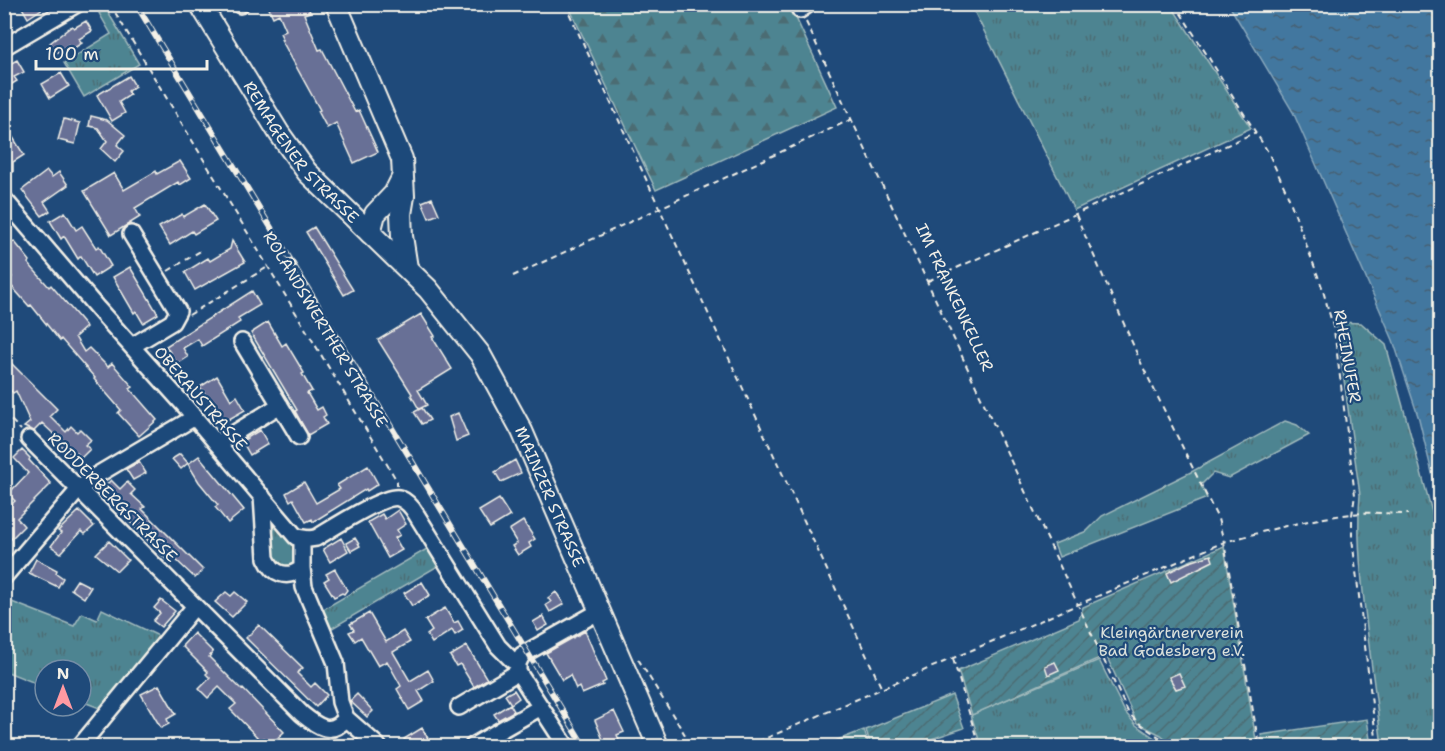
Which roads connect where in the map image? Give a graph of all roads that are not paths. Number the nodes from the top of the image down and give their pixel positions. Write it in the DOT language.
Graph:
graph roads {
  1 [pos="77,4"];
  2 [pos="200,4"];
  3 [pos="336,4"];
  4 [pos="4,47"];
  5 [pos="402,178"];
  6 [pos="4,199"];
  7 [pos="401,214"];
  8 [pos="370,233"];
  9 [pos="131,234"];
  10 [pos="407,268"];
  11 [pos="242,342"];
  12 [pos="132,346"];
  13 [pos="280,405"];
  14 [pos="195,417"];
  15 [pos="300,437"];
  16 [pos="29,439"];
  17 [pos="217,444"];
  18 [pos="80,488"];
  19 [pos="262,496"];
  20 [pos="302,538"];
  21 [pos="302,568"];
  22 [pos="4,577"];
  23 [pos="195,606"];
  24 [pos="600,611"];
  25 [pos="518,667"];
  26 [pos="459,707"];
  27 [pos="541,707"];
  28 [pos="346,718"];
  29 [pos="80,747"];
  30 [pos="378,747"];
  31 [pos="473,747"];
  32 [pos="566,747"];
  33 [pos="658,747"];
  1 -- 4 [label="street"];
  2 -- 8 [label="main road, REMAGENER STRASSE"];
  3 -- 5 [label="main road"];
  5 -- 7 [label="main road"];
  5 -- 8 [label="main road"];
  6 -- 12 [label="street, OBERAUSTRASSE"];
  7 -- 8 [label="main road"];
  7 -- 10 [label="main road"];
  8 -- 10 [label="main road, MAINZER STRASSE"];
  9 -- 12 [label="street"];
  10 -- 24 [label="main road, MAINZER STRASSE"];
  11 -- 13 [label="street"];
  12 -- 14 [label="street, OBERAUSTRASSE"];
  13 -- 15 [label="street"];
  13 -- 17 [label="street"];
  14 -- 17 [label="street, OBERAUSTRASSE"];
  14 -- 18 [label="street"];
  16 -- 18 [label="street, RODDERBERGSTRASSE"];
  17 -- 19 [label="street, OBERAUSTRASSE"];
  18 -- 22 [label="street"];
  18 -- 23 [label="street, RODDERBERGSTRASSE"];
  19 -- 20 [label="street, OBERAUSTRASSE"];
  19 -- 21 [label="street"];
  20 -- 21 [label="street"];
  20 -- 25 [label="street"];
  21 -- 28 [label="street"];
  23 -- 28 [label="street, RODDERBERGSTRASSE"];
  23 -- 29 [label="street"];
  24 -- 25 [label="street"];
  24 -- 33 [label="main road, MAINZER STRASSE"];
  25 -- 26 [label="street"];
  25 -- 27 [label="street"];
  27 -- 31 [label="street"];
  27 -- 32 [label="street"];
  28 -- 30 [label="street"];
}
